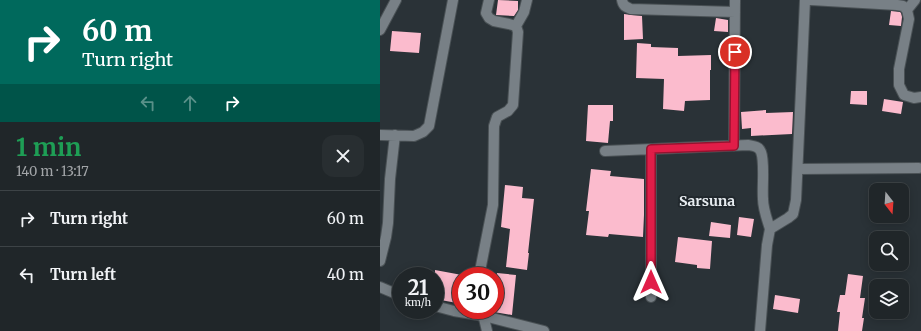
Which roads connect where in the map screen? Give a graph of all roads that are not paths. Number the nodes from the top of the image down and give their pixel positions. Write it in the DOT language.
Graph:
graph roads {
  1 [pos="396,0"];
  2 [pos="453,0"];
  3 [pos="489,0"];
  4 [pos="527,0"];
  5 [pos="622,0"];
  6 [pos="735,0"];
  7 [pos="805,0"];
  8 [pos="811,0"];
  9 [pos="915,0"];
  10 [pos="907,10"];
  11 [pos="735,12"];
  12 [pos="516,26"];
  13 [pos="380,30"];
  14 [pos="921,97"];
  15 [pos="380,134"];
  16 [pos="395,135"];
  17 [pos="734,146"];
  18 [pos="651,149"];
  19 [pos="605,151"];
  20 [pos="919,168"];
  21 [pos="798,169"];
  22 [pos="770,229"];
  23 [pos="380,261"];
  24 [pos="481,267"];
  25 [pos="380,287"];
  26 [pos="392,292"];
  27 [pos="651,297"];
  28 [pos="484,319"];
  29 [pos="503,319"];
  30 [pos="487,331"];
  31 [pos="544,331"];
  32 [pos="760,331"];
  1 -- 13 [label="street"];
  2 -- 16 [label="street"];
  3 -- 12 [label="street"];
  4 -- 12 [label="street"];
  5 -- 11 [label="street"];
  6 -- 11 [label="street"];
  7 -- 21 [label="street"];
  8 -- 10 [label="street"];
  9 -- 10 [label="street"];
  10 -- 14 [label="street"];
  11 -- 17 [label="street"];
  12 -- 24 [label="street"];
  15 -- 16 [label="street"];
  16 -- 23 [label="street"];
  17 -- 18 [label="street"];
  17 -- 22 [label="street"];
  18 -- 19 [label="street"];
  18 -- 27 [label="street"];
  20 -- 21 [label="street"];
  21 -- 22 [label="street"];
  22 -- 32 [label="street"];
  25 -- 26 [label="street"];
  28 -- 30 [label="street"];
  29 -- 31 [label="street"];
}
